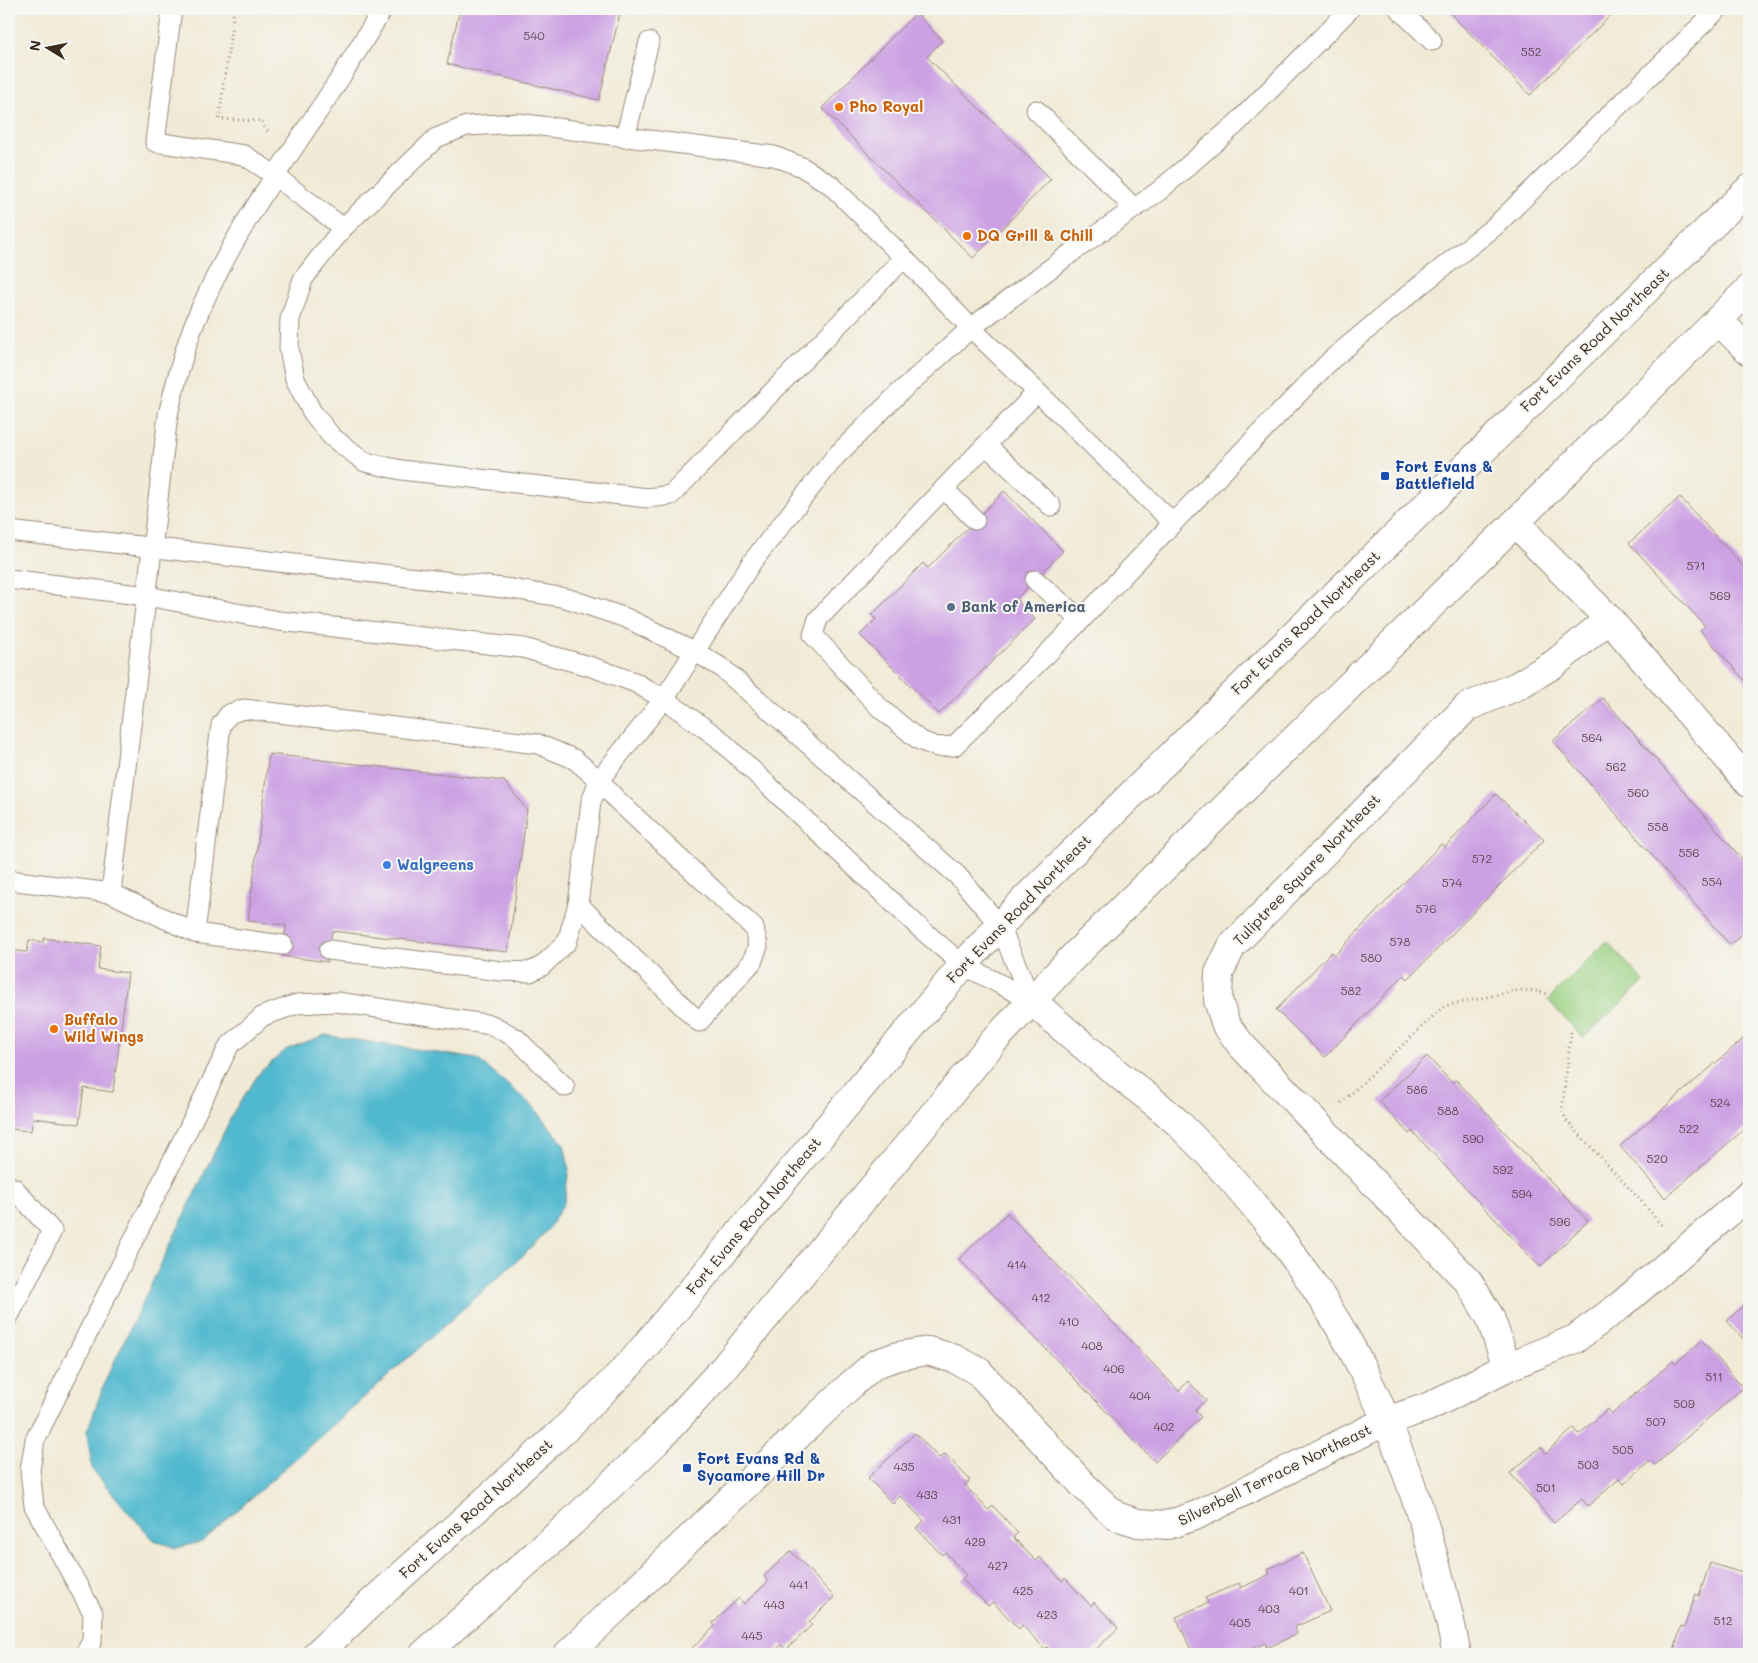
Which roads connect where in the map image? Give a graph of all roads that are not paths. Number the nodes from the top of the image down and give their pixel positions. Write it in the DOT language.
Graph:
graph roads {
  1 [pos="172,9"];
  2 [pos="383,9"];
  3 [pos="1350,9"];
  4 [pos="1399,9"];
  5 [pos="1718,9"];
  6 [pos="1432,41"];
  7 [pos="649,42"];
  8 [pos="1036,110"];
  9 [pos="626,138"];
  10 [pos="274,176"];
  11 [pos="1749,189"];
  12 [pos="1134,208"];
  13 [pos="343,228"];
  14 [pos="904,258"];
  15 [pos="1749,289"];
  16 [pos="1718,320"];
  17 [pos="971,328"];
  18 [pos="1749,351"];
  19 [pos="1037,392"];
  20 [pos="987,446"];
  21 [pos="944,490"];
  22 [pos="1051,506"];
  23 [pos="976,520"];
  24 [pos="1516,522"];
  25 [pos="1173,523"];
  26 [pos="9,531"];
  27 [pos="152,547"];
  28 [pos="9,579"];
  29 [pos="1035,580"];
  30 [pos="147,596"];
  31 [pos="1609,619"];
  32 [pos="1081,620"];
  33 [pos="694,652"];
  34 [pos="664,699"];
  35 [pos="599,780"];
  36 [pos="1749,783"];
  37 [pos="9,880"];
  38 [pos="112,894"];
  39 [pos="578,904"];
  40 [pos="1000,926"];
  41 [pos="194,933"];
  42 [pos="283,945"];
  43 [pos="329,950"];
  44 [pos="963,965"];
  45 [pos="1031,1000"];
  46 [pos="565,1087"];
  47 [pos="9,1186"];
  48 [pos="1749,1196"];
  49 [pos="9,1316"];
  50 [pos="1506,1368"];
  51 [pos="1386,1421"];
  52 [pos="85,1654"];
  53 [pos="317,1654"];
  54 [pos="424,1654"];
  55 [pos="568,1654"];
  56 [pos="1457,1654"];
  1 -- 10 [label="lane"];
  2 -- 10 [label="lane"];
  3 -- 12 [label="lane"];
  4 -- 6 [label="lane"];
  5 -- 25 [label="lane"];
  7 -- 9 [label="lane"];
  8 -- 12 [label="lane"];
  9 -- 13 [label="lane"];
  9 -- 14 [label="lane"];
  10 -- 13 [label="lane"];
  10 -- 27 [label="lane"];
  11 -- 40 [label="main road, Fort Evans Road Northeast"];
  12 -- 17 [label="lane"];
  13 -- 14 [label="lane"];
  14 -- 17 [label="lane"];
  15 -- 16 [label="main road"];
  16 -- 18 [label="main road"];
  16 -- 24 [label="main road"];
  17 -- 19 [label="lane"];
  17 -- 33 [label="lane"];
  19 -- 20 [label="lane"];
  19 -- 25 [label="lane"];
  20 -- 21 [label="lane"];
  20 -- 22 [label="lane"];
  21 -- 23 [label="lane"];
  21 -- 32 [label="lane"];
  24 -- 31 [label="main road"];
  24 -- 45 [label="main road"];
  25 -- 32 [label="lane"];
  26 -- 27 [label="lane"];
  27 -- 30 [label="lane"];
  27 -- 33 [label="lane"];
  28 -- 30 [label="lane"];
  29 -- 32 [label="lane"];
  30 -- 34 [label="lane"];
  30 -- 38 [label="lane"];
  31 -- 36 [label="main road"];
  31 -- 50 [label="main road, Tuliptree Square Northeast"];
  33 -- 34 [label="lane"];
  33 -- 40 [label="lane"];
  34 -- 35 [label="lane"];
  34 -- 44 [label="lane"];
  35 -- 39 [label="lane"];
  35 -- 39 [label="lane"];
  35 -- 41 [label="lane"];
  37 -- 38 [label="lane"];
  38 -- 41 [label="lane"];
  39 -- 43 [label="lane"];
  40 -- 44 [label="main road, Fort Evans Road Northeast"];
  40 -- 45 [label="lane"];
  41 -- 42 [label="lane"];
  44 -- 45 [label="lane"];
  44 -- 53 [label="main road, Fort Evans Road Northeast"];
  45 -- 51 [label="main road"];
  45 -- 54 [label="main road"];
  46 -- 52 [label="lane"];
  47 -- 49 [label="lane"];
  48 -- 50 [label="main road"];
  50 -- 51 [label="main road"];
  51 -- 55 [label="main road, Silverbell Terrace Northeast"];
  51 -- 56 [label="main road"];
}
